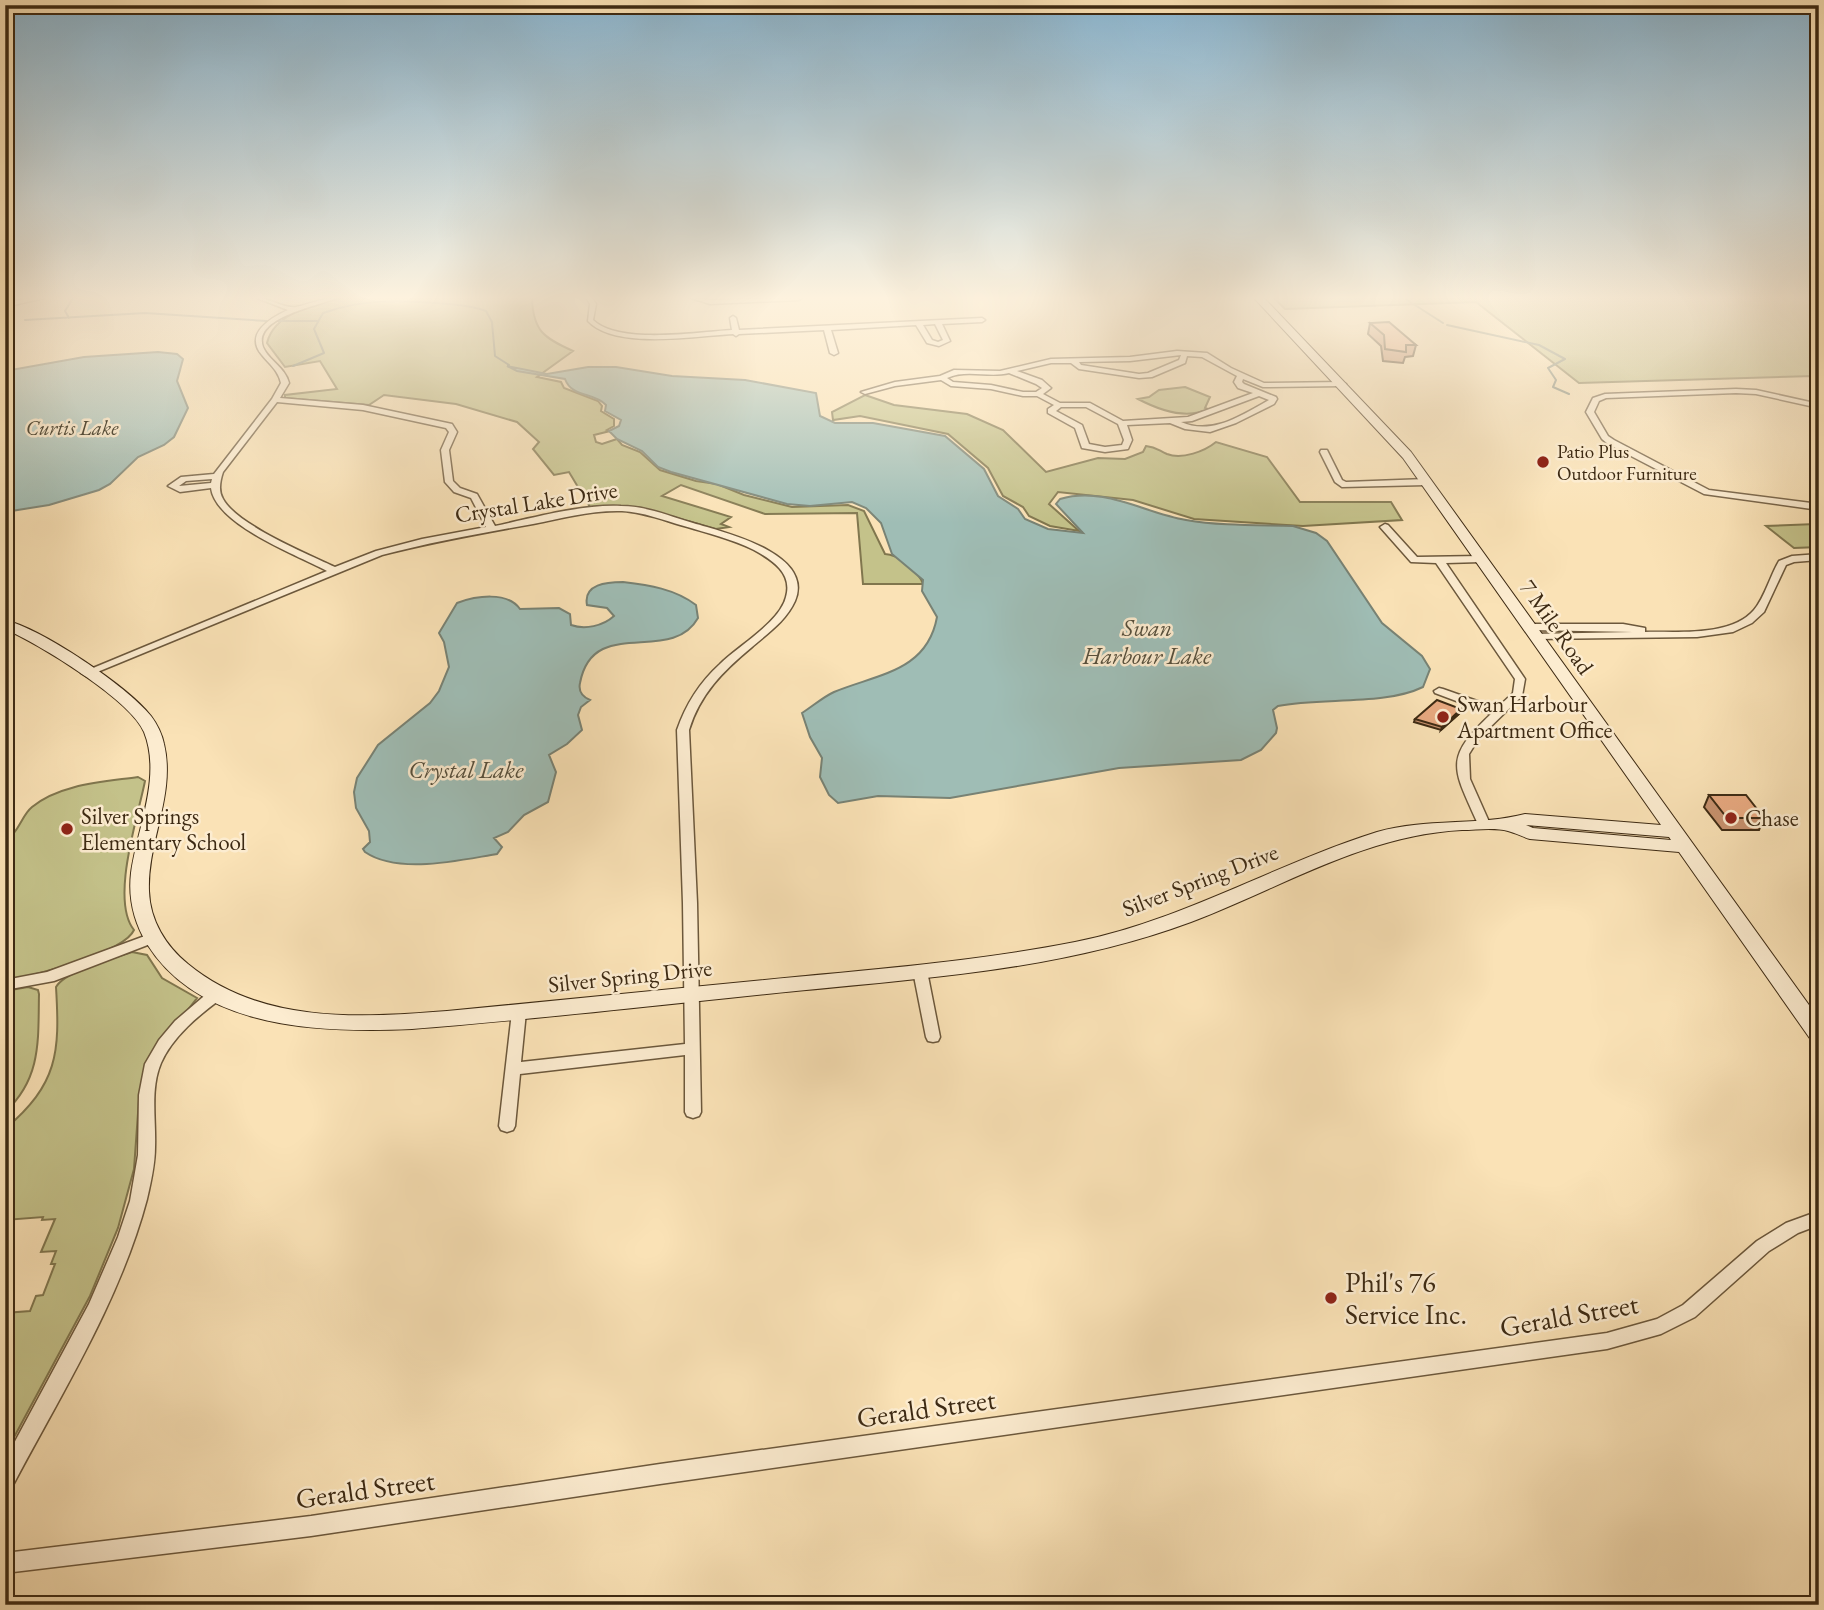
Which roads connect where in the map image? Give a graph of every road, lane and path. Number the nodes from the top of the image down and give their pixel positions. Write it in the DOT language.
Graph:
graph roads {
  1 [pos="281,373"];
  2 [pos="952,373"];
  3 [pos="1016,373"];
  4 [pos="1120,373"];
  5 [pos="1153,373"];
  6 [pos="1238,373"];
  7 [pos="1331,373"];
  8 [pos="1241,375"];
  9 [pos="942,378"];
  10 [pos="1339,381"];
  11 [pos="1263,385"];
  12 [pos="865,392"];
  13 [pos="1038,394"];
  14 [pos="1258,394"];
  15 [pos="275,400"];
  16 [pos="1059,405"];
  17 [pos="1819,406"];
  18 [pos="1171,420"];
  19 [pos="1122,423"];
  20 [pos="1324,452"];
  21 [pos="1426,482"];
  22 [pos="1819,507"];
  23 [pos="1385,527"];
  24 [pos="492,529"];
  25 [pos="1819,557"];
  26 [pos="1481,559"];
  27 [pos="1439,560"];
  28 [pos="333,570"];
  29 [pos="5,624"];
  30 [pos="1533,632"];
  31 [pos="1658,634"];
  32 [pos="86,673"];
  33 [pos="1439,691"];
  34 [pos="1500,713"];
  35 [pos="1484,824"];
  36 [pos="1510,825"];
  37 [pos="1675,832"];
  38 [pos="1686,848"];
  39 [pos="153,939"];
  40 [pos="920,971"];
  41 [pos="5,985"];
  42 [pos="217,993"];
  43 [pos="691,994"];
  44 [pos="519,1012"];
  45 [pos="1819,1035"];
  46 [pos="933,1037"];
  47 [pos="692,1049"];
  48 [pos="513,1069"];
  49 [pos="693,1112"];
  50 [pos="507,1126"];
  51 [pos="1819,1218"];
  52 [pos="5,1480"];
  53 [pos="5,1563"];
  1 -- 15 [label="street"];
  2 -- 9 [label="street"];
  3 -- 13 [label="street"];
  4 -- 5 [label="street"];
  6 -- 8 [label="street"];
  7 -- 10 [label="street, 7 Mile Road"];
  8 -- 11 [label="street"];
  8 -- 14 [label="street"];
  9 -- 12 [label="street"];
  9 -- 13 [label="street"];
  10 -- 11 [label="street"];
  10 -- 21 [label="street, 7 Mile Road"];
  11 -- 14 [label="street"];
  13 -- 16 [label="street"];
  14 -- 18 [label="street"];
  14 -- 18 [label="street"];
  15 -- 24 [label="street"];
  15 -- 28 [label="street"];
  16 -- 19 [label="street"];
  16 -- 19 [label="street"];
  17 -- 22 [label="street"];
  18 -- 19 [label="street"];
  20 -- 21 [label="street"];
  21 -- 26 [label="street, 7 Mile Road"];
  23 -- 27 [label="street"];
  24 -- 28 [label="street, Crystal Lake Drive"];
  24 -- 43 [label="street, Crystal Lake Drive"];
  25 -- 31 [label="street"];
  26 -- 27 [label="street"];
  26 -- 30 [label="street, 7 Mile Road"];
  27 -- 34 [label="street"];
  28 -- 32 [label="street, Crystal Lake Drive"];
  29 -- 32 [label="street, Silver Spring Drive"];
  30 -- 31 [label="street"];
  30 -- 37 [label="street, 7 Mile Road"];
  32 -- 39 [label="street, Silver Spring Drive"];
  33 -- 34 [label="street"];
  34 -- 35 [label="street"];
  35 -- 36 [label="street, Silver Spring Drive"];
  35 -- 40 [label="street, Silver Spring Drive"];
  36 -- 37 [label="street, Silver Spring Drive"];
  36 -- 38 [label="street, Silver Spring Drive"];
  37 -- 38 [label="street, 7 Mile Road"];
  38 -- 45 [label="street, 7 Mile Road"];
  39 -- 41 [label="street"];
  39 -- 42 [label="street, Silver Spring Drive"];
  40 -- 43 [label="street, Silver Spring Drive"];
  40 -- 46 [label="street"];
  42 -- 44 [label="street, Silver Spring Drive"];
  42 -- 52 [label="street"];
  43 -- 44 [label="street, Silver Spring Drive"];
  43 -- 47 [label="street, Crystal Lake Drive"];
  44 -- 48 [label="street"];
  47 -- 48 [label="street"];
  47 -- 49 [label="street, Crystal Lake Drive"];
  48 -- 50 [label="street"];
  51 -- 53 [label="street, Gerald Street"];
}
